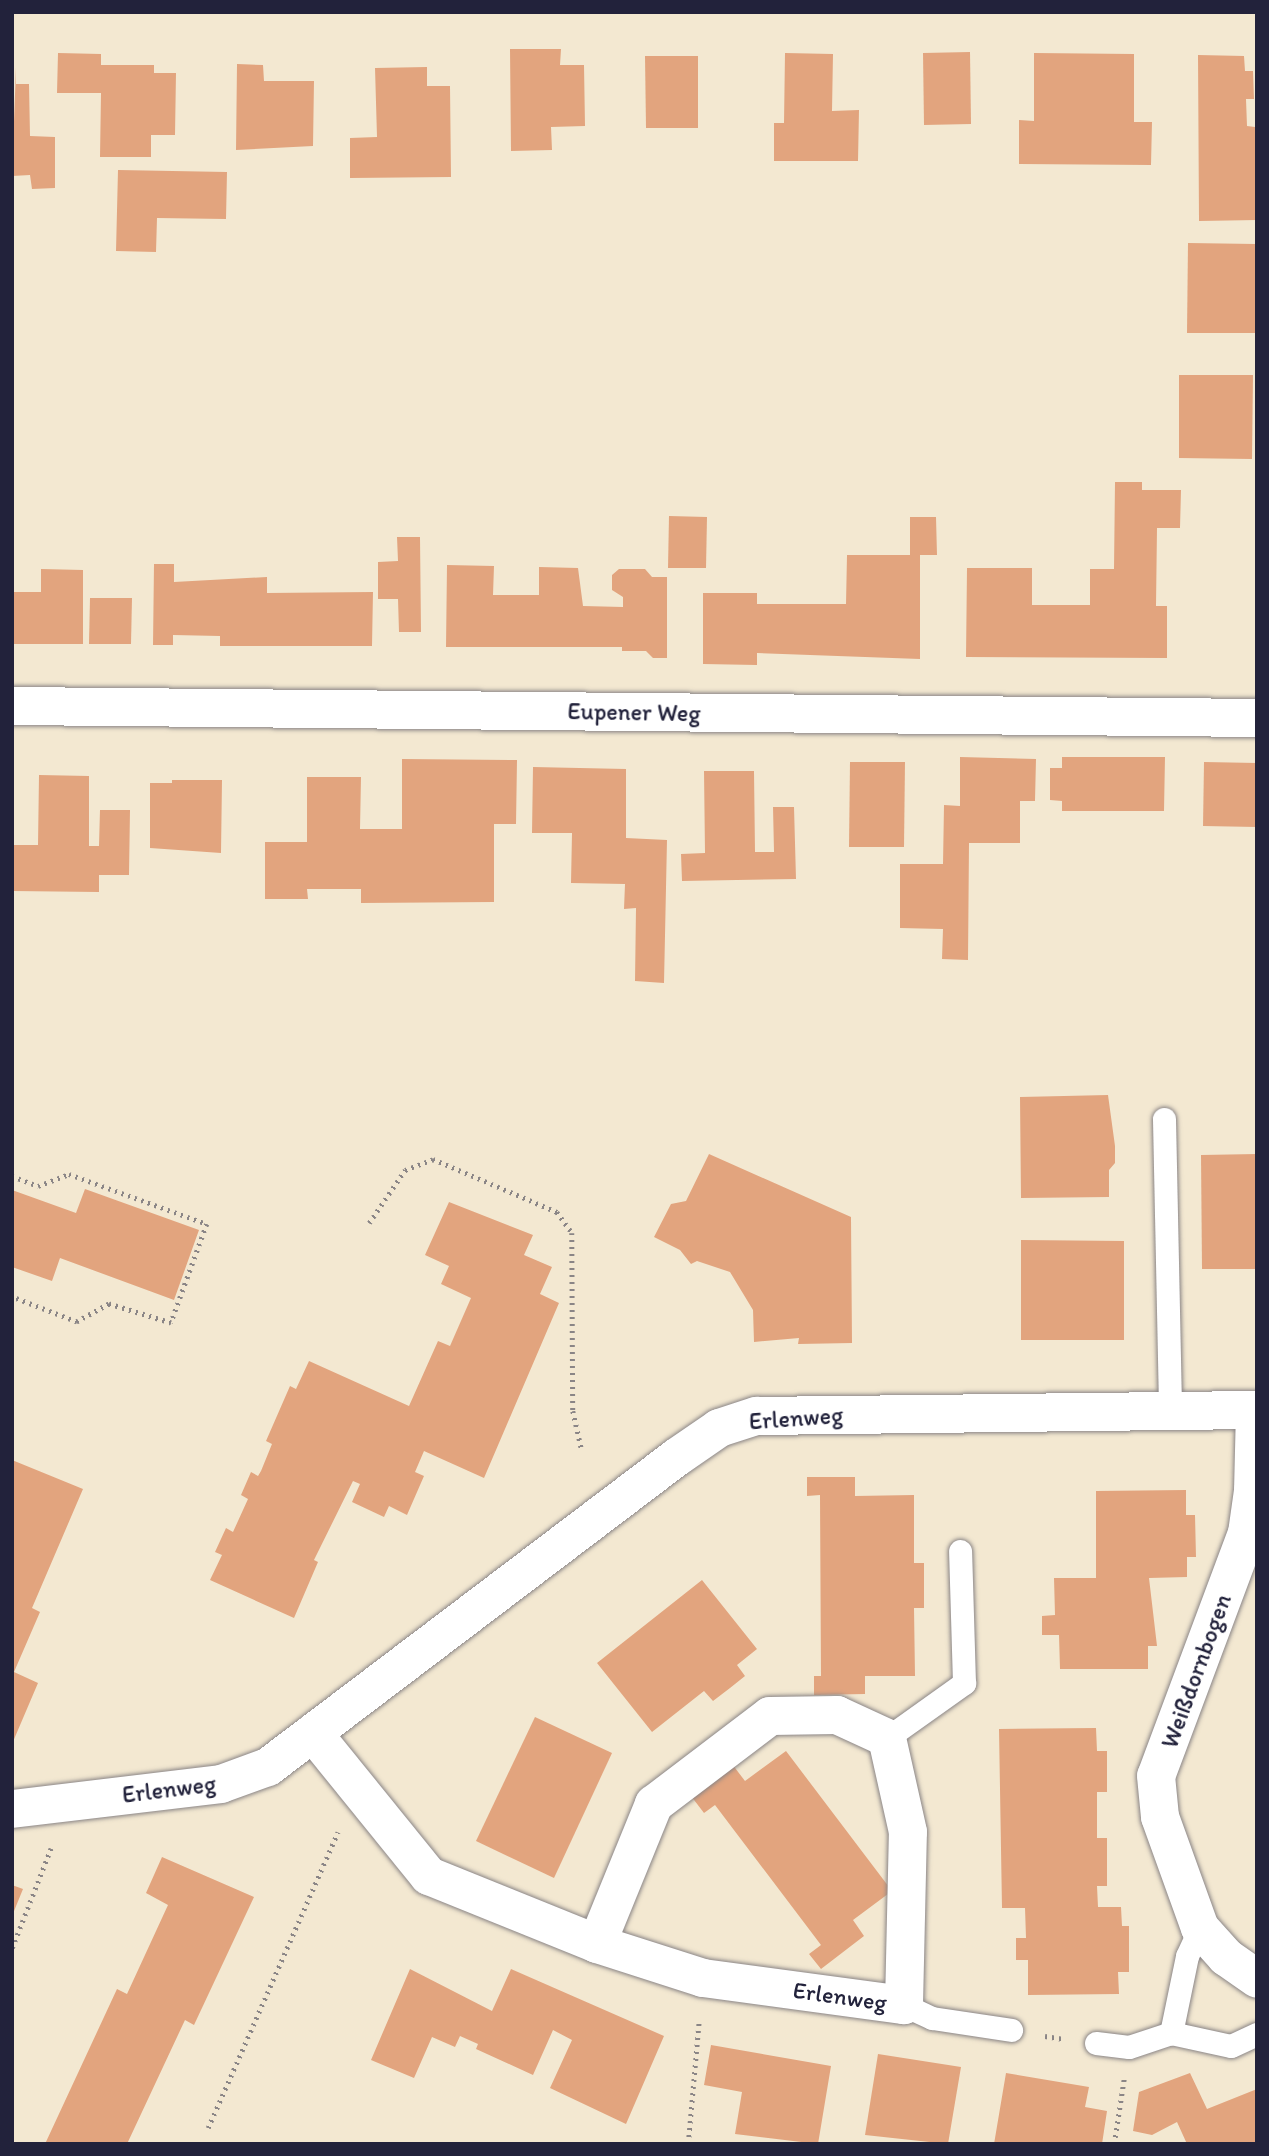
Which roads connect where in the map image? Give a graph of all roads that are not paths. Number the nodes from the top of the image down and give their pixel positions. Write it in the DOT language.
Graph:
graph roads {
  1 [pos="12,705"];
  2 [pos="1257,718"];
  3 [pos="1164,1119"];
  4 [pos="1170,1409"];
  5 [pos="1256,1410"];
  6 [pos="960,1551"];
  7 [pos="313,1734"];
  8 [pos="887,1738"];
  9 [pos="12,1809"];
  10 [pos="1200,1928"];
  11 [pos="597,1944"];
  12 [pos="1257,1979"];
  13 [pos="904,2005"];
  14 [pos="1011,2030"];
  15 [pos="1171,2033"];
  16 [pos="1257,2034"];
  17 [pos="1096,2043"];
  1 -- 2 [label="street, Eupener Weg"];
  3 -- 4 [label="lane"];
  4 -- 5 [label="street, Erlenweg"];
  4 -- 7 [label="street, Erlenweg"];
  5 -- 10 [label="street, Weißdornbogen"];
  6 -- 8 [label="lane"];
  7 -- 9 [label="street, Erlenweg"];
  7 -- 11 [label="street, Erlenweg"];
  8 -- 11 [label="street"];
  8 -- 13 [label="street, Erlenweg"];
  10 -- 12 [label="street, Weißdornbogen"];
  10 -- 15 [label="lane"];
  11 -- 13 [label="street, Erlenweg"];
  13 -- 14 [label="lane"];
  15 -- 16 [label="lane"];
  15 -- 17 [label="lane"];
}
